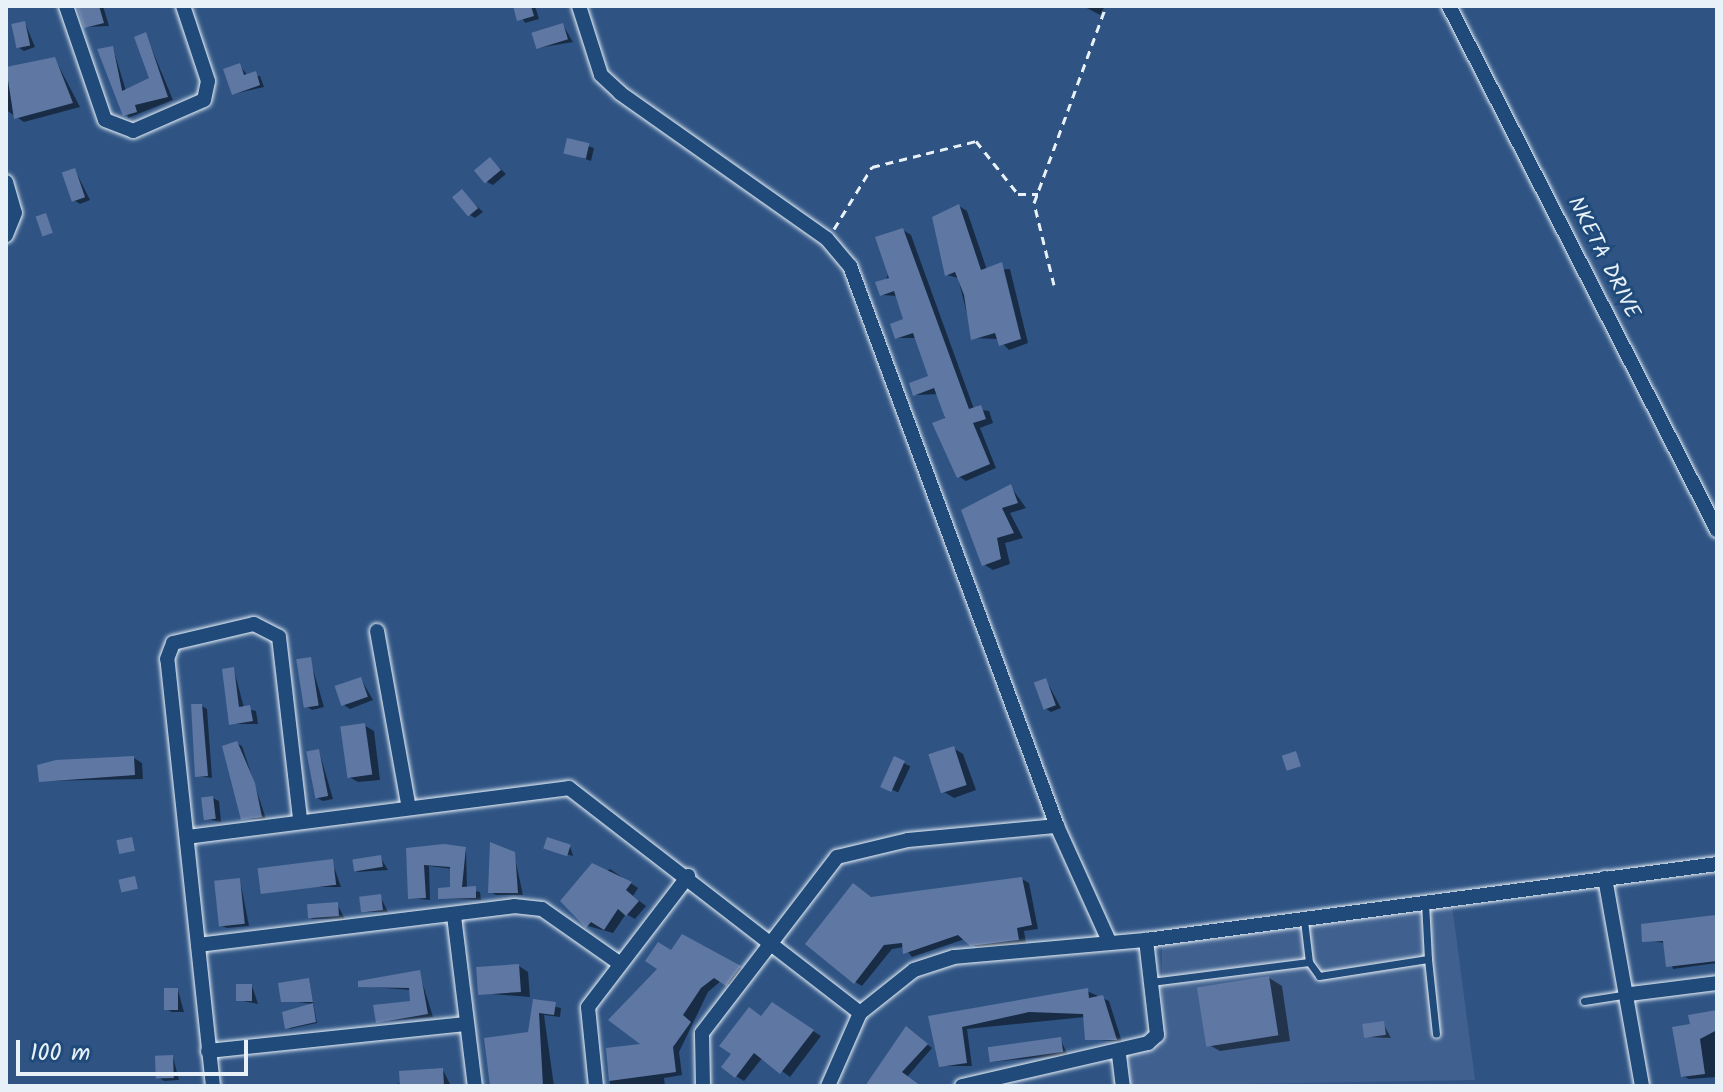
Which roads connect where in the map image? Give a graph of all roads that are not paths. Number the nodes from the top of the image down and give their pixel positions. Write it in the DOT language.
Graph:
graph roads {
  1 [pos="66,6"];
  2 [pos="183,6"];
  3 [pos="579,6"];
  4 [pos="1449,6"];
  5 [pos="6,182"];
  6 [pos="6,235"];
  7 [pos="1717,530"];
  8 [pos="377,631"];
  9 [pos="408,804"];
  10 [pos="300,818"];
  11 [pos="1057,826"];
  12 [pos="187,837"];
  13 [pos="1717,864"];
  14 [pos="688,876"];
  15 [pos="1605,878"];
  16 [pos="1425,902"];
  17 [pos="454,916"];
  18 [pos="1304,918"];
  19 [pos="769,939"];
  20 [pos="1108,939"];
  21 [pos="1146,940"];
  22 [pos="198,945"];
  23 [pos="1428,959"];
  24 [pos="1309,962"];
  25 [pos="619,963"];
  26 [pos="1151,982"];
  27 [pos="1717,983"];
  28 [pos="1630,994"];
  29 [pos="1584,1001"];
  30 [pos="860,1013"];
  31 [pos="466,1024"];
  32 [pos="1436,1034"];
  33 [pos="208,1051"];
  34 [pos="1119,1055"];
  35 [pos="213,1086"];
  36 [pos="475,1086"];
  37 [pos="596,1086"];
  38 [pos="703,1086"];
  39 [pos="828,1086"];
  40 [pos="962,1086"];
  41 [pos="1123,1086"];
  42 [pos="1642,1086"];
  1 -- 2 [label="street"];
  3 -- 11 [label="street"];
  4 -- 7 [label="street, NKETA DRIVE"];
  5 -- 6 [label="street"];
  8 -- 9 [label="street"];
  9 -- 10 [label="street"];
  9 -- 14 [label="street"];
  10 -- 12 [label="street"];
  10 -- 12 [label="street"];
  11 -- 19 [label="street"];
  11 -- 20 [label="street"];
  12 -- 22 [label="street"];
  13 -- 15 [label="street"];
  14 -- 19 [label="street"];
  14 -- 25 [label="street"];
  15 -- 16 [label="street"];
  15 -- 28 [label="street"];
  16 -- 18 [label="street"];
  16 -- 23 [label="lane"];
  17 -- 22 [label="street"];
  17 -- 25 [label="street"];
  17 -- 31 [label="street"];
  18 -- 21 [label="street"];
  18 -- 24 [label="lane"];
  19 -- 30 [label="street"];
  19 -- 38 [label="street"];
  20 -- 21 [label="street"];
  20 -- 30 [label="street"];
  21 -- 26 [label="street"];
  22 -- 33 [label="street"];
  23 -- 24 [label="lane"];
  23 -- 32 [label="lane"];
  24 -- 26 [label="lane"];
  25 -- 37 [label="street"];
  26 -- 34 [label="street"];
  27 -- 28 [label="street"];
  28 -- 29 [label="lane"];
  28 -- 42 [label="street"];
  30 -- 39 [label="street"];
  31 -- 33 [label="street"];
  31 -- 36 [label="street"];
  33 -- 35 [label="street"];
  34 -- 40 [label="street"];
  34 -- 41 [label="street"];
}
